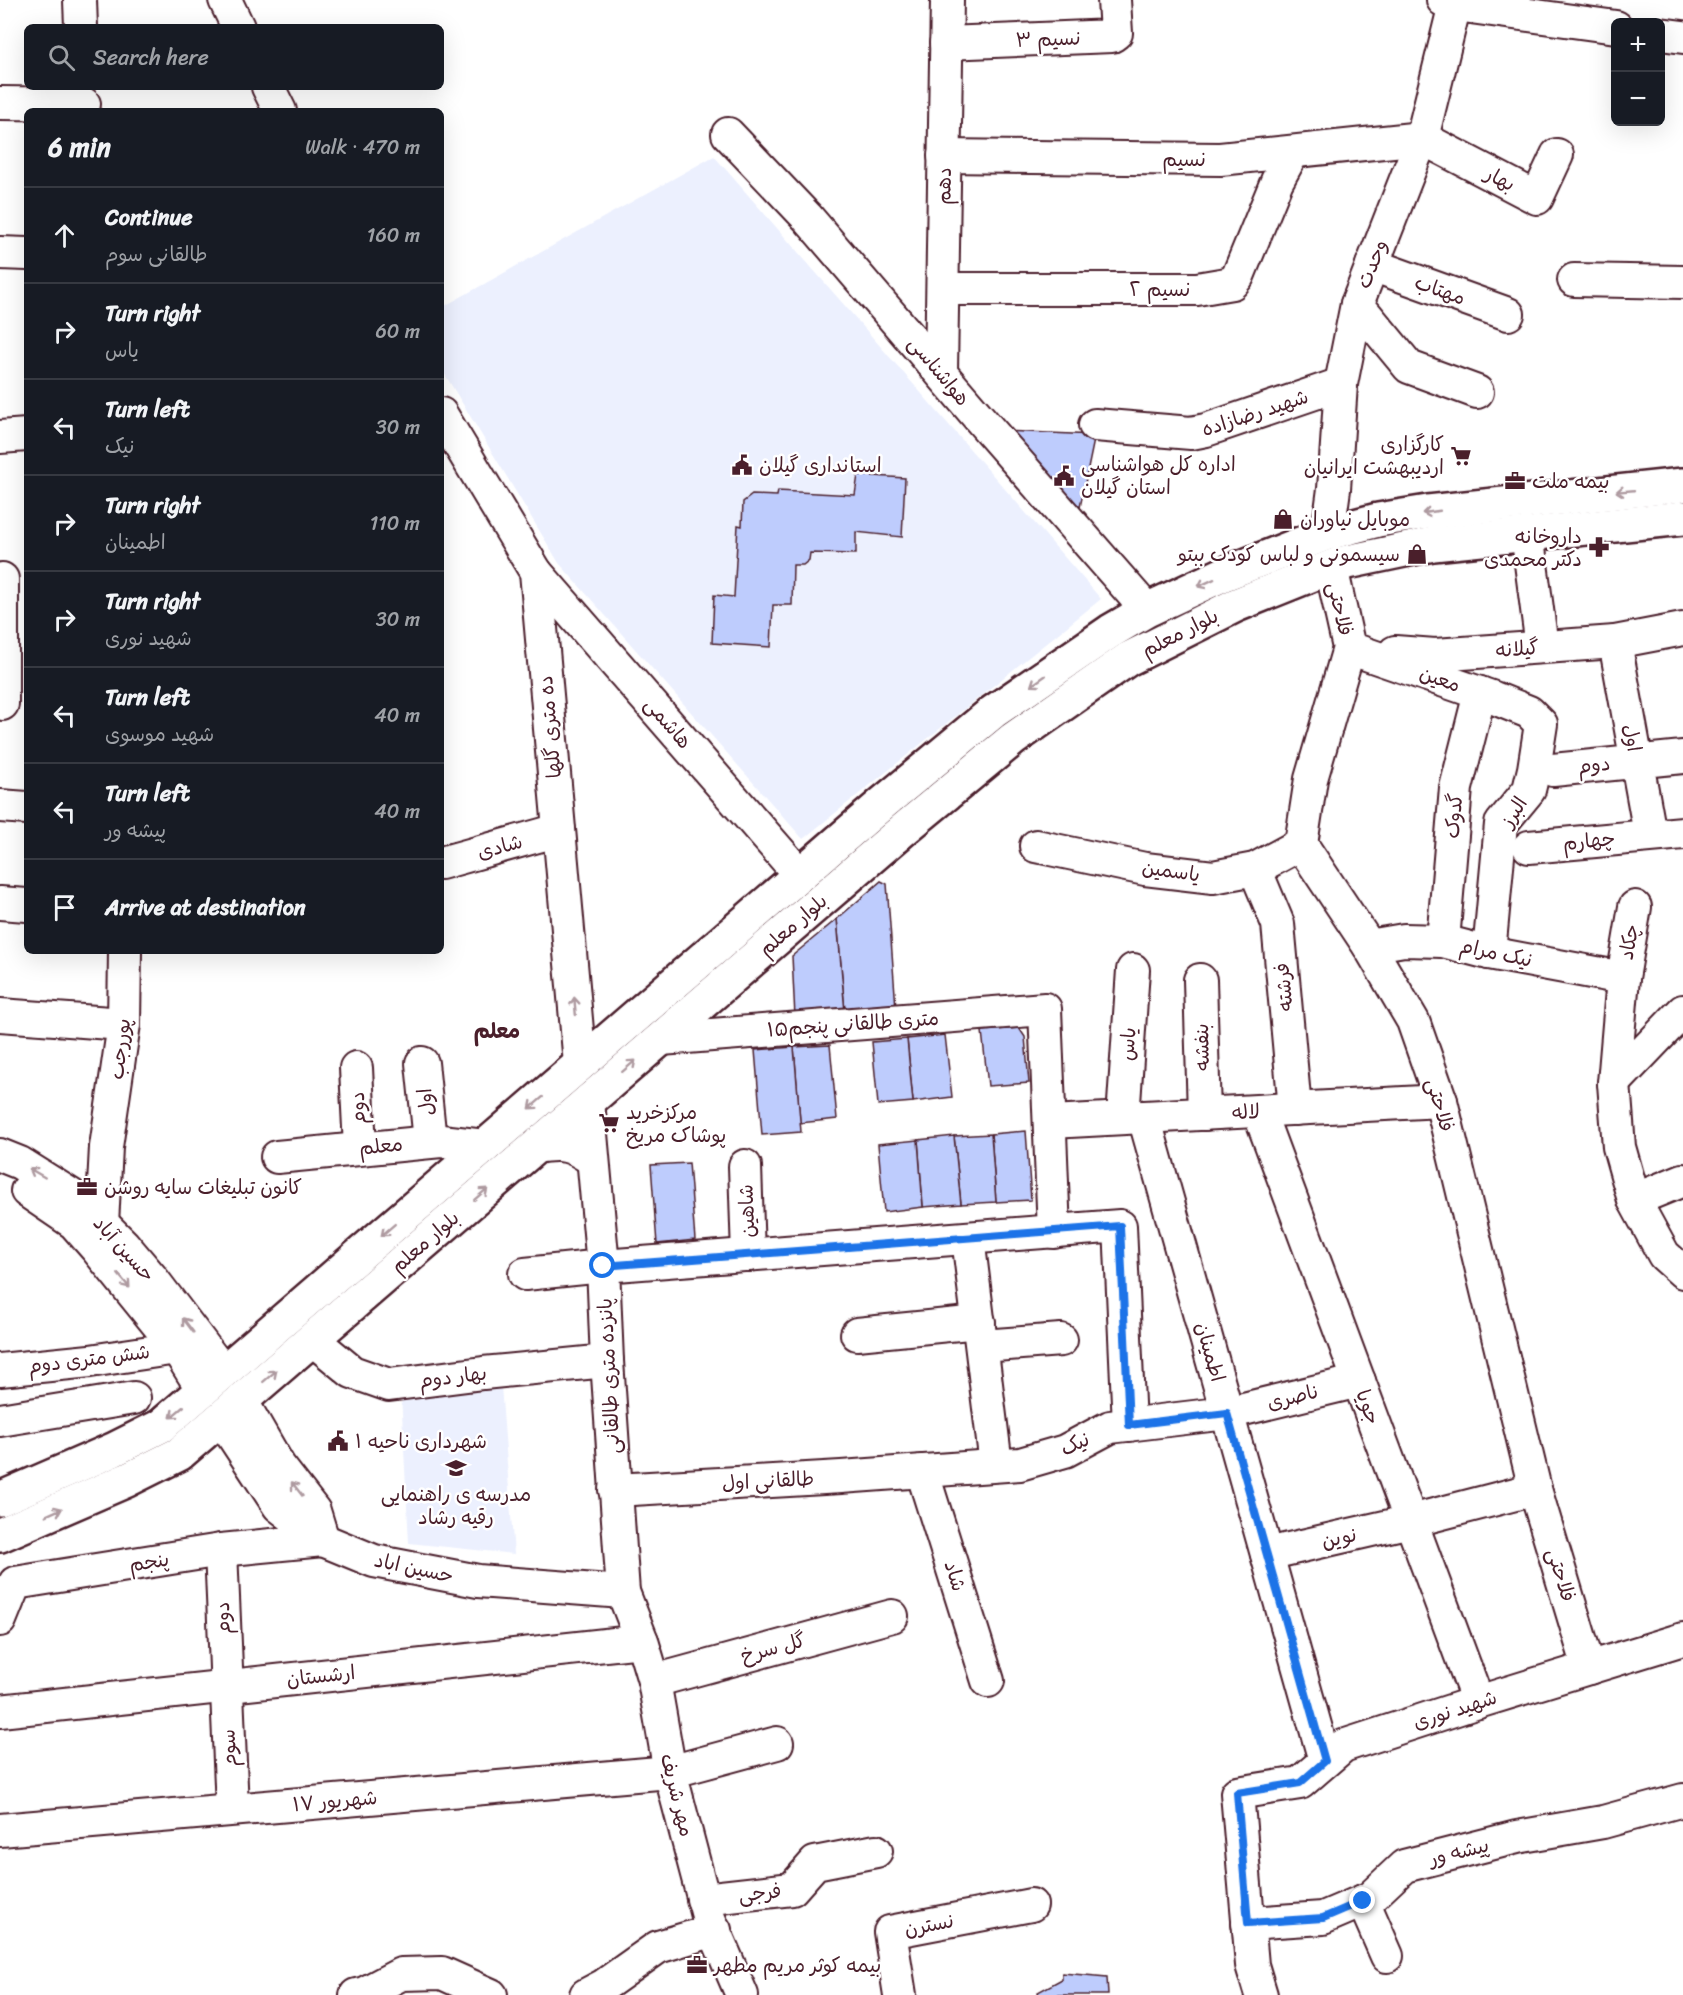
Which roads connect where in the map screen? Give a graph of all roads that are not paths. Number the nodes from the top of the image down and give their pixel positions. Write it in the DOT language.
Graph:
graph roads {
  1 [pos="80,0"];
  2 [pos="225,0"];
  3 [pos="947,0"];
  4 [pos="1114,0"];
  5 [pos="1452,2"];
  6 [pos="81,24"];
  7 [pos="237,24"];
  8 [pos="1611,26"];
  9 [pos="1665,35"];
  10 [pos="1683,37"];
  11 [pos="946,43"];
  12 [pos="270,90"];
  13 [pos="84,101"];
  14 [pos="0,104"];
  15 [pos="278,108"];
  16 [pos="728,134"];
  17 [pos="1422,138"];
  18 [pos="1293,152"];
  19 [pos="1557,155"];
  20 [pos="945,156"];
  21 [pos="0,253"];
  22 [pos="24,254"];
  23 [pos="1372,265"];
  24 [pos="1574,280"];
  25 [pos="1683,282"];
  26 [pos="943,289"];
  27 [pos="1357,304"];
  28 [pos="1508,314"];
  29 [pos="941,372"];
  30 [pos="1341,384"];
  31 [pos="1477,392"];
  32 [pos="444,419"];
  33 [pos="1095,425"];
  34 [pos="24,435"];
  35 [pos="0,437"];
  36 [pos="1683,485"];
  37 [pos="1683,518"];
  38 [pos="1328,533"];
  39 [pos="1527,533"];
  40 [pos="1331,567"];
  41 [pos="536,572"];
  42 [pos="10,580"];
  43 [pos="1147,610"];
  44 [pos="1683,629"];
  45 [pos="1616,642"];
  46 [pos="1542,647"];
  47 [pos="1349,648"];
  48 [pos="1480,693"];
  49 [pos="2,704"];
  50 [pos="1529,712"];
  51 [pos="1683,757"];
  52 [pos="1636,761"];
  53 [pos="1552,770"];
  54 [pos="0,806"];
  55 [pos="24,808"];
  56 [pos="559,830"];
  57 [pos="1683,833"];
  58 [pos="1650,834"];
  59 [pos="1301,844"];
  60 [pos="1036,846"];
  61 [pos="1529,848"];
  62 [pos="444,862"];
  63 [pos="1255,869"];
  64 [pos="800,875"];
  65 [pos="0,903"];
  66 [pos="24,905"];
  67 [pos="1635,907"];
  68 [pos="1443,941"];
  69 [pos="1369,946"];
  70 [pos="1489,953"];
  71 [pos="125,954"];
  72 [pos="1133,970"];
  73 [pos="1623,978"];
  74 [pos="1200,980"];
  75 [pos="1683,1011"];
  76 [pos="0,1015"];
  77 [pos="124,1024"];
  78 [pos="661,1039"];
  79 [pos="422,1063"];
  80 [pos="580,1065"];
  81 [pos="356,1068"];
  82 [pos="1614,1083"];
  83 [pos="588,1101"];
  84 [pos="1441,1101"];
  85 [pos="1295,1110"];
  86 [pos="1259,1112"];
  87 [pos="1204,1114"];
  88 [pos="1134,1117"];
  89 [pos="1051,1122"];
  90 [pos="430,1141"];
  91 [pos="485,1146"];
  92 [pos="360,1148"];
  93 [pos="535,1148"];
  94 [pos="0,1155"];
  95 [pos="277,1157"];
  96 [pos="593,1160"];
  97 [pos="745,1166"];
  98 [pos="0,1177"];
  99 [pos="1683,1179"];
  100 [pos="1634,1200"];
  101 [pos="87,1222"];
  102 [pos="1054,1232"];
  103 [pos="968,1238"];
  104 [pos="748,1256"];
  105 [pos="603,1266"];
  106 [pos="1683,1272"];
  107 [pos="525,1274"];
  108 [pos="857,1334"];
  109 [pos="980,1334"];
  110 [pos="312,1339"];
  111 [pos="1061,1340"];
  112 [pos="177,1348"];
  113 [pos="607,1361"];
  114 [pos="0,1370"];
  115 [pos="213,1381"];
  116 [pos="1359,1381"];
  117 [pos="134,1398"];
  118 [pos="231,1409"];
  119 [pos="1227,1413"];
  120 [pos="0,1420"];
  121 [pos="1129,1425"];
  122 [pos="996,1466"];
  123 [pos="922,1471"];
  124 [pos="1535,1489"];
  125 [pos="615,1490"];
  126 [pos="0,1499"];
  127 [pos="1411,1521"];
  128 [pos="0,1535"];
  129 [pos="323,1540"];
  130 [pos="220,1550"];
  131 [pos="1267,1554"];
  132 [pos="623,1592"];
  133 [pos="892,1616"];
  134 [pos="0,1620"];
  135 [pos="1683,1639"];
  136 [pos="642,1641"];
  137 [pos="1589,1668"];
  138 [pos="654,1681"];
  139 [pos="988,1681"];
  140 [pos="225,1686"];
  141 [pos="1478,1702"];
  142 [pos="0,1711"];
  143 [pos="777,1743"];
  144 [pos="1325,1761"];
  145 [pos="670,1772"];
  146 [pos="1683,1800"];
  147 [pos="232,1809"];
  148 [pos="0,1830"];
  149 [pos="876,1851"];
  150 [pos="703,1899"];
  151 [pos="1363,1901"];
  152 [pos="1031,1905"];
  153 [pos="1248,1923"];
  154 [pos="715,1930"];
  155 [pos="1387,1956"];
  156 [pos="356,1995"];
  157 [pos="491,1995"];
  158 [pos="586,1995"];
  159 [pos="742,1995"];
  160 [pos="900,1995"];
  161 [pos="1261,1995"];
  1 -- 6 [label="street"];
  2 -- 7 [label="street"];
  3 -- 11 [label="street, دهم"];
  4 -- 11 [label="street, نسیم ۳"];
  5 -- 8 [label="street"];
  5 -- 17 [label="street, وحدت"];
  9 -- 10 [label="street"];
  11 -- 20 [label="street, دهم"];
  12 -- 15 [label="street"];
  13 -- 14 [label="street"];
  16 -- 29 [label="street, هواشناسی"];
  17 -- 18 [label="street, نسیم"];
  17 -- 19 [label="street, بهار"];
  17 -- 23 [label="street, وحدت"];
  18 -- 20 [label="street, نسیم"];
  18 -- 26 [label="street, نسیم ٢"];
  20 -- 26 [label="street, دهم"];
  21 -- 22 [label="street"];
  23 -- 27 [label="street, وحدت"];
  23 -- 28 [label="street, مهتاب"];
  24 -- 25 [label="street"];
  26 -- 29 [label="street, دهم"];
  27 -- 30 [label="street, وحدت"];
  27 -- 31 [label="street"];
  29 -- 43 [label="street, هواشناسی"];
  30 -- 33 [label="street, شهید رضازاده"];
  30 -- 38 [label="street, وحدت"];
  32 -- 41 [label="street, ده متری گلها"];
  34 -- 35 [label="street"];
  36 -- 38 [label="main road, بلوار معلم, one-way"];
  37 -- 39 [label="main road, بلوار معلم"];
  38 -- 40 [label="main road"];
  38 -- 43 [label="main road, بلوار معلم, one-way"];
  39 -- 40 [label="main road, بلوار معلم"];
  39 -- 46 [label="street"];
  40 -- 47 [label="street, فلاحتی"];
  40 -- 78 [label="main road, بلوار معلم"];
  41 -- 56 [label="street, ده متری گلها"];
  41 -- 64 [label="street, هاشمی"];
  42 -- 49 [label="street"];
  43 -- 64 [label="main road, بلوار معلم, one-way"];
  44 -- 45 [label="street, گیلانه"];
  45 -- 46 [label="street, گیلانه"];
  45 -- 52 [label="street, اول"];
  46 -- 47 [label="street, گیلانه"];
  47 -- 48 [label="street, معین"];
  47 -- 59 [label="street, فلاحتی"];
  48 -- 50 [label="street, معین"];
  48 -- 68 [label="street, گدوک"];
  50 -- 70 [label="street, البرز"];
  51 -- 52 [label="street"];
  52 -- 53 [label="street, دوم"];
  52 -- 58 [label="street, اول"];
  54 -- 55 [label="street"];
  56 -- 62 [label="street, شادی"];
  80 -- 56 [label="street, ده متری گلها, one-way"];
  57 -- 58 [label="street"];
  58 -- 61 [label="street, چهارم"];
  59 -- 63 [label="street, یاسمین"];
  59 -- 69 [label="street, فلاحتی"];
  60 -- 63 [label="street, یاسمین"];
  63 -- 85 [label="street, فرشته"];
  64 -- 80 [label="main road, بلوار معلم"];
  65 -- 66 [label="street"];
  67 -- 73 [label="street, چکاد"];
  68 -- 69 [label="street, نیک مرام"];
  68 -- 70 [label="street, نیک مرام"];
  69 -- 84 [label="street, فلاحتی"];
  70 -- 73 [label="street, نیک مرام"];
  71 -- 77 [label="street, پوررجب"];
  72 -- 88 [label="street, یاس"];
  73 -- 82 [label="street, چکاد"];
  74 -- 87 [label="street, بنفشه"];
  75 -- 82 [label="street"];
  76 -- 77 [label="street"];
  77 -- 101 [label="street, پوررجب"];
  83 -- 78 [label="main road, بلوار معلم, one-way"];
  78 -- 89 [label="street, ۱۵متری طالقانی پنجم"];
  79 -- 90 [label="street, اول"];
  80 -- 83 [label="main road"];
  80 -- 91 [label="main road, بلوار معلم, one-way"];
  81 -- 92 [label="street, دوم"];
  82 -- 100 [label="street, چکاد"];
  83 -- 93 [label="main road, بلوار معلم"];
  83 -- 96 [label="street, پانزده متری طالقانی"];
  84 -- 85 [label="street, لاله"];
  84 -- 124 [label="street, فلاحتی"];
  85 -- 86 [label="street, لاله"];
  86 -- 87 [label="street, لاله"];
  86 -- 116 [label="street, جویا"];
  87 -- 88 [label="street, لاله"];
  88 -- 89 [label="street, لاله"];
  88 -- 119 [label="street, اطمینان"];
  89 -- 102 [label="street"];
  90 -- 91 [label="street, معلم"];
  90 -- 92 [label="street, معلم"];
  91 -- 115 [label="main road, بلوار معلم, one-way"];
  92 -- 95 [label="street, معلم"];
  93 -- 96 [label="street"];
  110 -- 93 [label="main road, بلوار معلم, one-way"];
  101 -- 94 [label="street, حسین آباد, one-way"];
  96 -- 105 [label="street, پانزده متری طالقانی"];
  97 -- 104 [label="street, شاهین"];
  98 -- 101 [label="street, حسین آباد"];
  99 -- 100 [label="street"];
  100 -- 106 [label="street, چکاد"];
  101 -- 112 [label="street, حسین آباد, one-way"];
  115 -- 101 [label="street, حسین آباد, one-way"];
  102 -- 103 [label="street"];
  102 -- 121 [label="street"];
  103 -- 104 [label="street"];
  103 -- 109 [label="street"];
  104 -- 105 [label="street"];
  105 -- 107 [label="street"];
  105 -- 113 [label="street, پانزده متری طالقانی"];
  108 -- 109 [label="street"];
  109 -- 111 [label="street"];
  109 -- 122 [label="street"];
  110 -- 113 [label="street, بهار دوم"];
  118 -- 110 [label="main road, بلوار معلم, one-way"];
  112 -- 114 [label="street, شش متری دوم"];
  112 -- 115 [label="street, حسین آباد"];
  113 -- 125 [label="street, پانزده متری طالقانی"];
  115 -- 118 [label="main road"];
  115 -- 126 [label="main road, بلوار معلم, one-way"];
  116 -- 119 [label="street, ناصری"];
  116 -- 127 [label="street, جویا"];
  117 -- 120 [label="street"];
  128 -- 118 [label="main road, بلوار معلم, one-way"];
  129 -- 118 [label="street, one-way"];
  118 -- 129 [label="street, حسین اباد"];
  119 -- 121 [label="street, نیک"];
  119 -- 131 [label="street, اطمینان"];
  121 -- 122 [label="street, نیک"];
  122 -- 123 [label="street, نیک"];
  123 -- 125 [label="street, طالقانی اول"];
  123 -- 139 [label="street, شاد"];
  124 -- 127 [label="street, نوین"];
  124 -- 137 [label="street, فلاحتی"];
  125 -- 132 [label="street, پانزده متری طالقانی"];
  127 -- 131 [label="street, نوین"];
  127 -- 141 [label="street, جویا"];
  129 -- 130 [label="street, پنجم"];
  129 -- 132 [label="street, حسین اباد"];
  130 -- 134 [label="street, پنجم"];
  130 -- 140 [label="street, دوم"];
  131 -- 144 [label="street, اطمینان"];
  132 -- 136 [label="street, مهر شریف"];
  133 -- 138 [label="street, گل سرخ"];
  135 -- 137 [label="street, شهید نوری"];
  136 -- 138 [label="street, مهر شریف"];
  136 -- 140 [label="street, ارشستان"];
  137 -- 141 [label="street, شهید نوری"];
  138 -- 145 [label="street, مهر شریف"];
  140 -- 142 [label="street, ارشستان"];
  140 -- 147 [label="street, سوم"];
  141 -- 144 [label="street, شهید نوری"];
  143 -- 145 [label="street, ۱۷ شهریور"];
  144 -- 153 [label="street, شهید نوری"];
  145 -- 147 [label="street, ۱۷ شهریور"];
  145 -- 150 [label="street, مهر شریف"];
  146 -- 151 [label="street, پیشه ور"];
  147 -- 148 [label="street, ۱۷ شهریور"];
  149 -- 150 [label="street, فرجی"];
  150 -- 154 [label="street, مهر شریف"];
  151 -- 153 [label="street, پیشه ور"];
  151 -- 155 [label="street"];
  152 -- 160 [label="street, نسترن"];
  153 -- 161 [label="street"];
  154 -- 158 [label="street"];
  154 -- 159 [label="street, مهر شریف"];
  156 -- 157 [label="street"];
}
